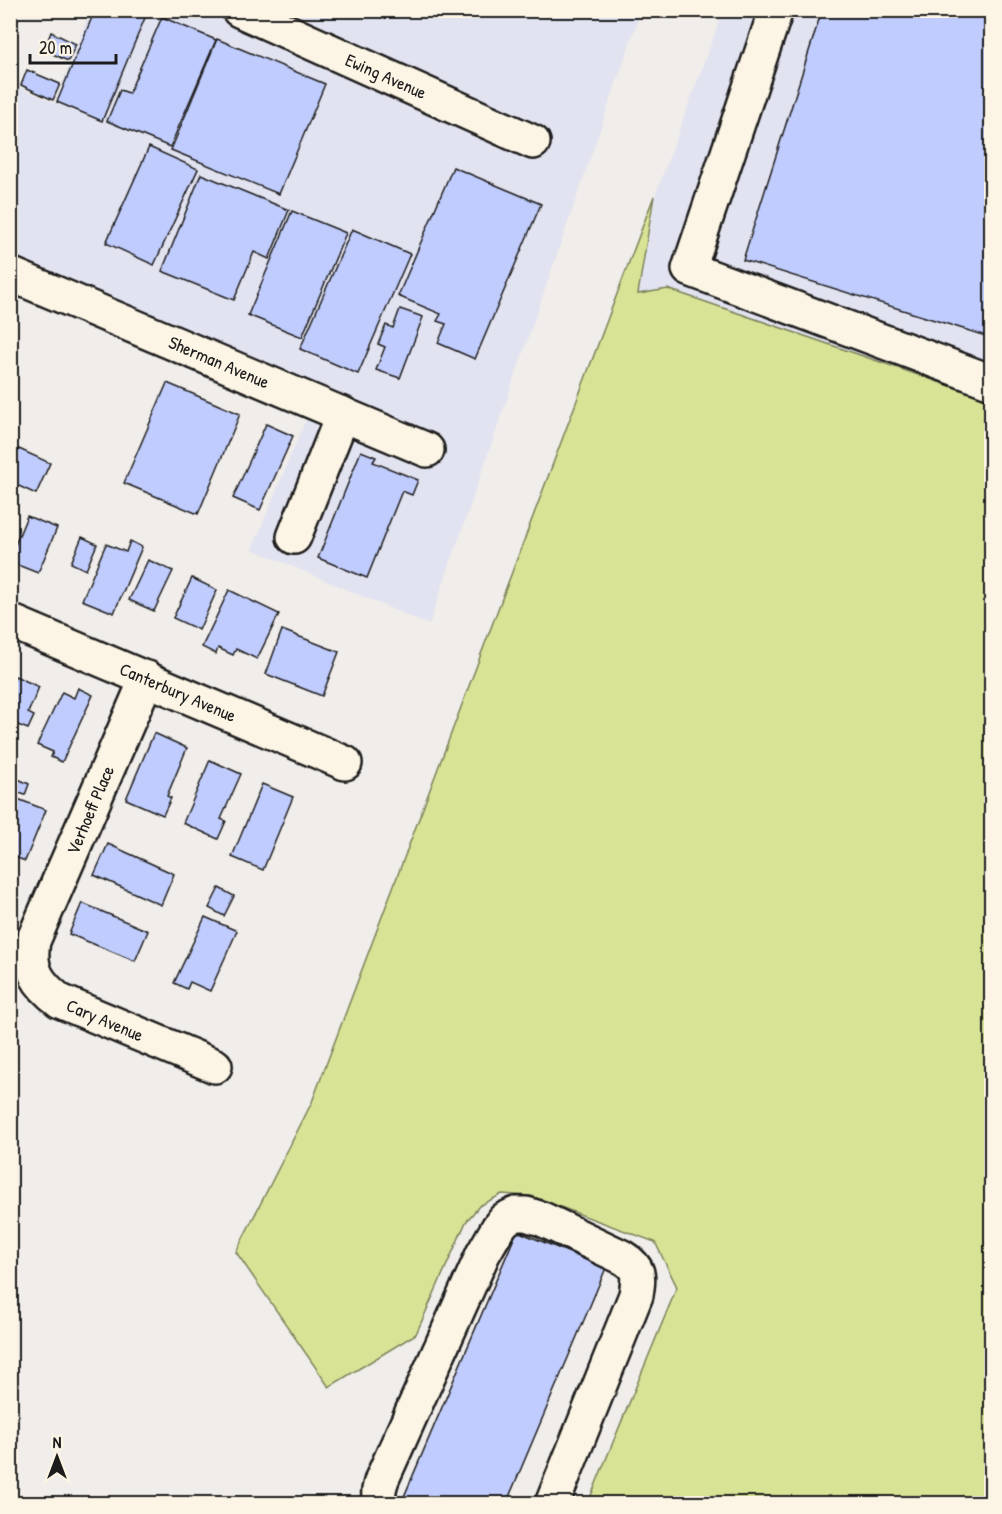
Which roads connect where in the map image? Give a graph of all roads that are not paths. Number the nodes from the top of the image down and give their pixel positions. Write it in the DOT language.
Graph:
graph roads {
  1 [pos="239,10"];
  2 [pos="776,10"];
  3 [pos="532,141"];
  4 [pos="10,274"];
  5 [pos="992,382"];
  6 [pos="343,414"];
  7 [pos="427,450"];
  8 [pos="294,537"];
  9 [pos="10,621"];
  10 [pos="147,678"];
  11 [pos="345,763"];
  12 [pos="33,941"];
  13 [pos="215,1066"];
  14 [pos="381,1503"];
  15 [pos="552,1503"];
  1 -- 3 [label="street, Ewing Avenue"];
  2 -- 5 [label="street"];
  4 -- 6 [label="street, Sherman Avenue"];
  6 -- 7 [label="street, Sherman Avenue"];
  6 -- 8 [label="street"];
  9 -- 10 [label="street, Canterbury Avenue"];
  10 -- 11 [label="street, Canterbury Avenue"];
  10 -- 12 [label="street, Verhoeff Place"];
  12 -- 13 [label="street, Cary Avenue"];
  14 -- 15 [label="street"];
}
